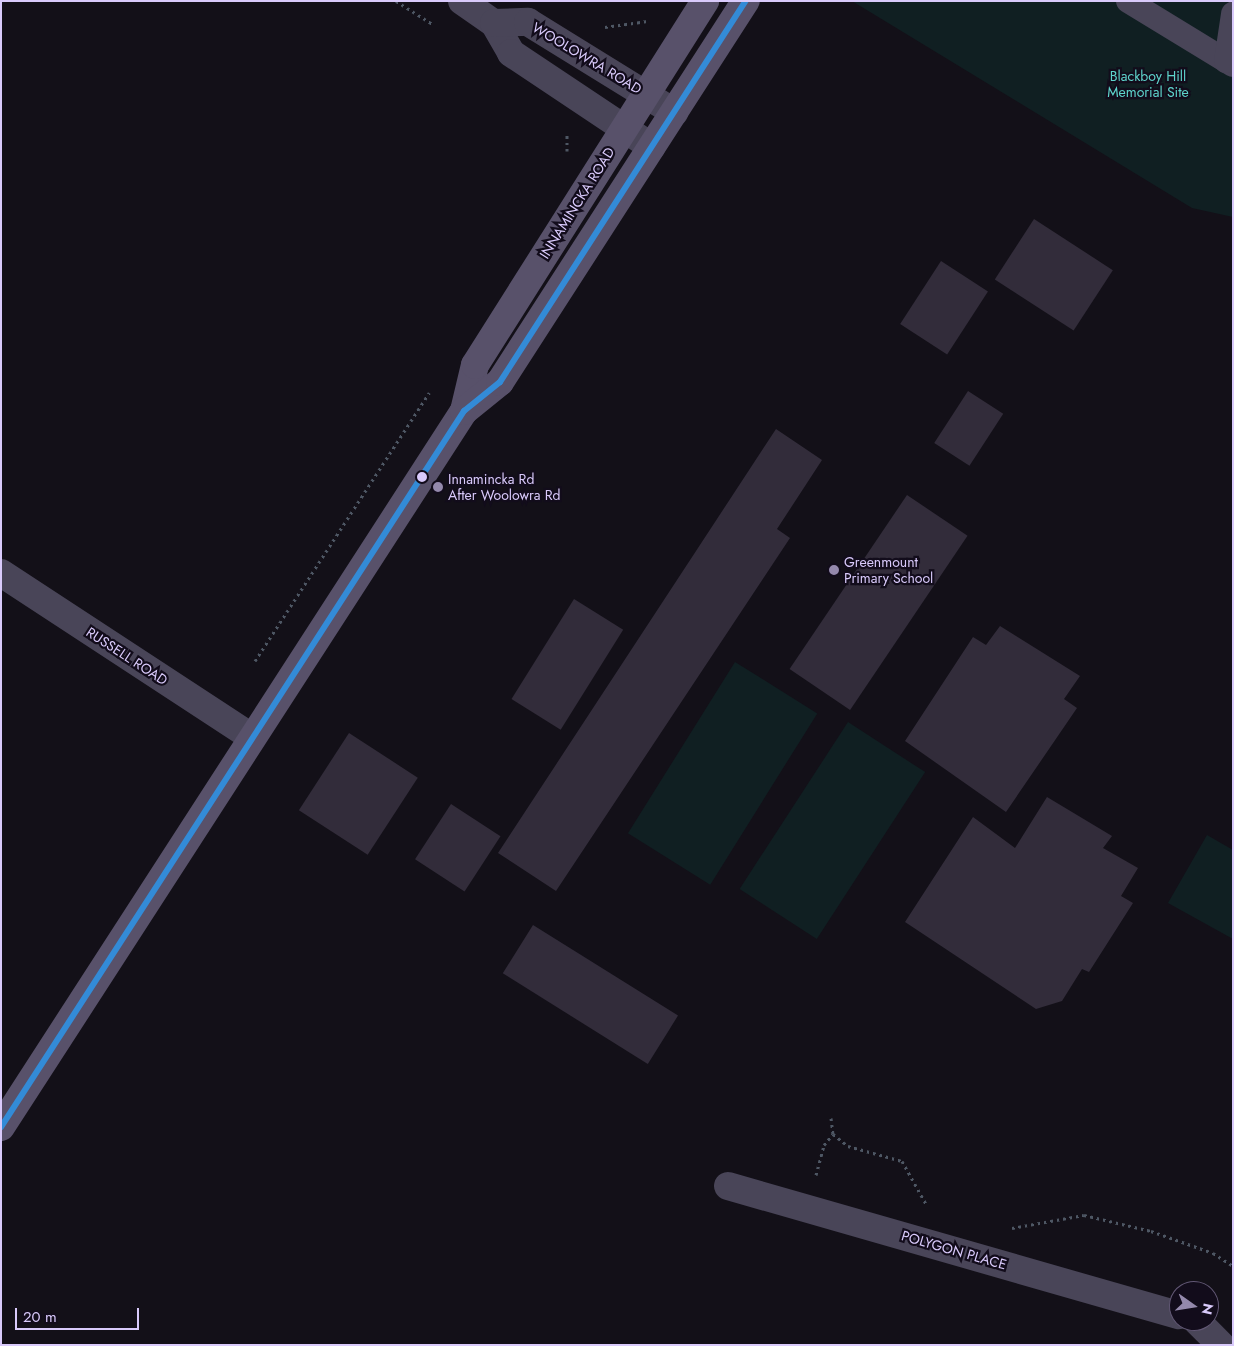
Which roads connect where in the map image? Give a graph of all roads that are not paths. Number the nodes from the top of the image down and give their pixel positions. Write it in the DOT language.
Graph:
graph roads {
  1 [pos="462,1"];
  2 [pos="706,1"];
  3 [pos="746,1"];
  4 [pos="1128,1"];
  5 [pos="1233,14"];
  6 [pos="494,23"];
  7 [pos="1229,63"];
  8 [pos="646,93"];
  9 [pos="674,112"];
  10 [pos="624,128"];
  11 [pos="652,147"];
  12 [pos="464,411"];
  13 [pos="1,573"];
  14 [pos="252,737"];
  15 [pos="1,1127"];
  16 [pos="728,1186"];
  17 [pos="1169,1312"];
  18 [pos="1207,1331"];
  19 [pos="1221,1345"];
  1 -- 6 [label="street"];
  2 -- 8 [label="main road, INNAMINCKA ROAD"];
  3 -- 9 [label="main road, INNAMINCKA ROAD"];
  4 -- 7 [label="lane"];
  5 -- 7 [label="lane"];
  6 -- 8 [label="street, WOOLOWRA ROAD"];
  6 -- 10 [label="street"];
  8 -- 9 [label="street, WOOLOWRA ROAD"];
  8 -- 10 [label="main road, INNAMINCKA ROAD"];
  9 -- 11 [label="main road, INNAMINCKA ROAD"];
  10 -- 11 [label="street"];
  10 -- 12 [label="main road, INNAMINCKA ROAD"];
  11 -- 12 [label="main road, INNAMINCKA ROAD"];
  12 -- 14 [label="main road, INNAMINCKA ROAD"];
  13 -- 14 [label="street, RUSSELL ROAD"];
  14 -- 15 [label="main road, INNAMINCKA ROAD"];
  16 -- 17 [label="street, POLYGON PLACE"];
  18 -- 19 [label="street"];
}
